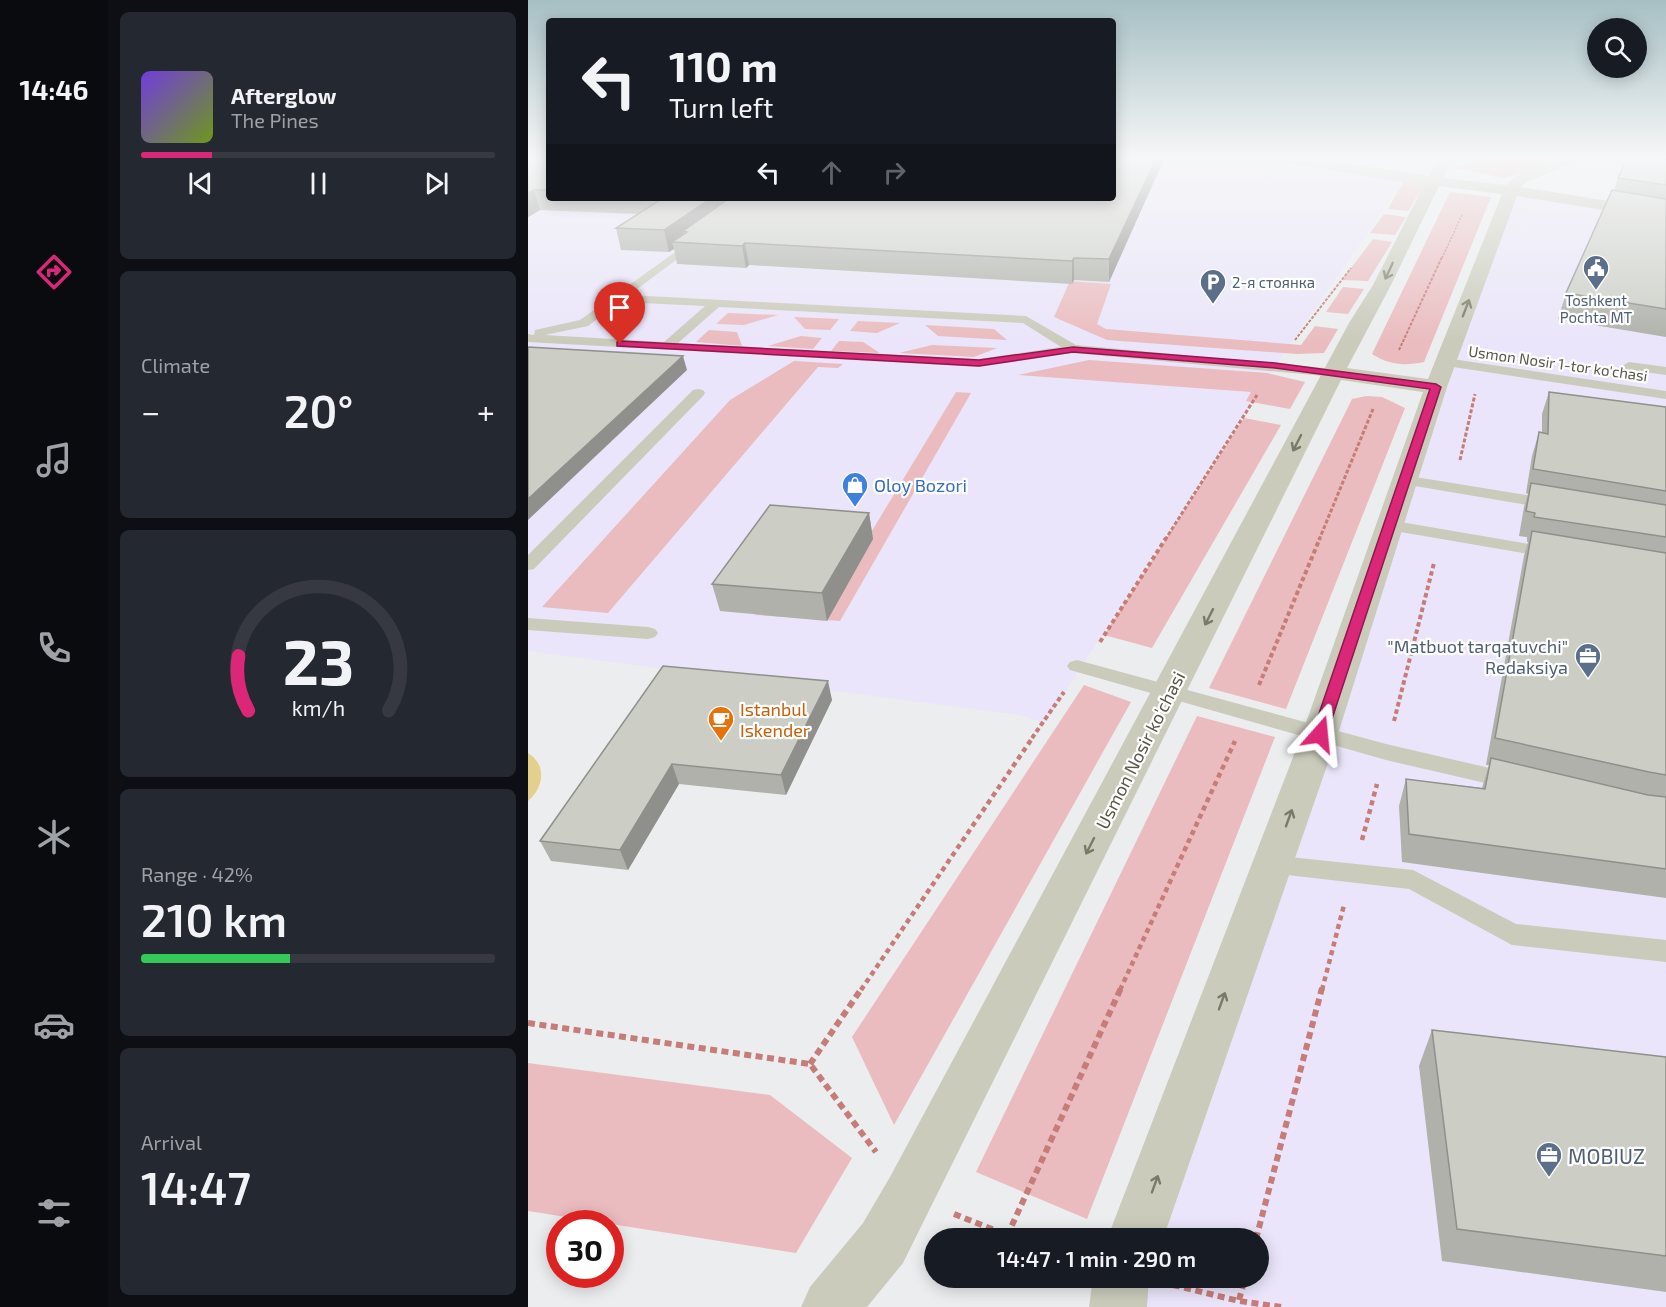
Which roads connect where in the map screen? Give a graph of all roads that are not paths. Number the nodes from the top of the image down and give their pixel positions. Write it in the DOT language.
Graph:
graph roads {
  1 [pos="1417,220"];
  2 [pos="1502,220"];
  3 [pos="708,231"];
  4 [pos="617,298"];
  5 [pos="715,304"];
  6 [pos="528,337"];
  7 [pos="666,347"];
  8 [pos="1073,349"];
  9 [pos="1629,366"];
  10 [pos="1666,371"];
  11 [pos="1454,372"];
  12 [pos="1335,373"];
  13 [pos="698,393"];
  14 [pos="1666,395"];
  15 [pos="1403,480"];
  16 [pos="1572,508"];
  17 [pos="1389,525"];
  18 [pos="1571,556"];
  19 [pos="528,565"];
  20 [pos="528,624"];
  21 [pos="648,633"];
  22 [pos="1079,666"];
  23 [pos="1171,690"];
  24 [pos="1320,734"];
  25 [pos="1534,787"];
  26 [pos="1271,865"];
  27 [pos="1666,951"];
  28 [pos="1138,1228"];
  29 [pos="830,1307"];
  1 -- 12 [label="street, Usmon Nosir ko'chasi, one-way"];
  11 -- 2 [label="street, one-way"];
  3 -- 4 [label="lane"];
  4 -- 5 [label="lane"];
  4 -- 6 [label="lane"];
  5 -- 7 [label="lane"];
  5 -- 8 [label="lane"];
  6 -- 7 [label="lane"];
  7 -- 8 [label="lane"];
  8 -- 12 [label="lane"];
  9 -- 10 [label="lane"];
  11 -- 12 [label="street"];
  11 -- 14 [label="lane, Usmon Nosir 1-tor ko'chasi"];
  11 -- 15 [label="street"];
  12 -- 23 [label="street, Usmon Nosir ko'chasi, one-way"];
  13 -- 19 [label="lane"];
  15 -- 16 [label="lane"];
  15 -- 17 [label="street"];
  17 -- 18 [label="lane"];
  17 -- 24 [label="street"];
  20 -- 21 [label="lane"];
  22 -- 23 [label="lane"];
  23 -- 24 [label="lane"];
  23 -- 29 [label="street, Usmon Nosir ko'chasi, one-way"];
  24 -- 25 [label="lane"];
  26 -- 24 [label="street, one-way"];
  26 -- 27 [label="lane"];
  28 -- 26 [label="street, one-way"];
}
